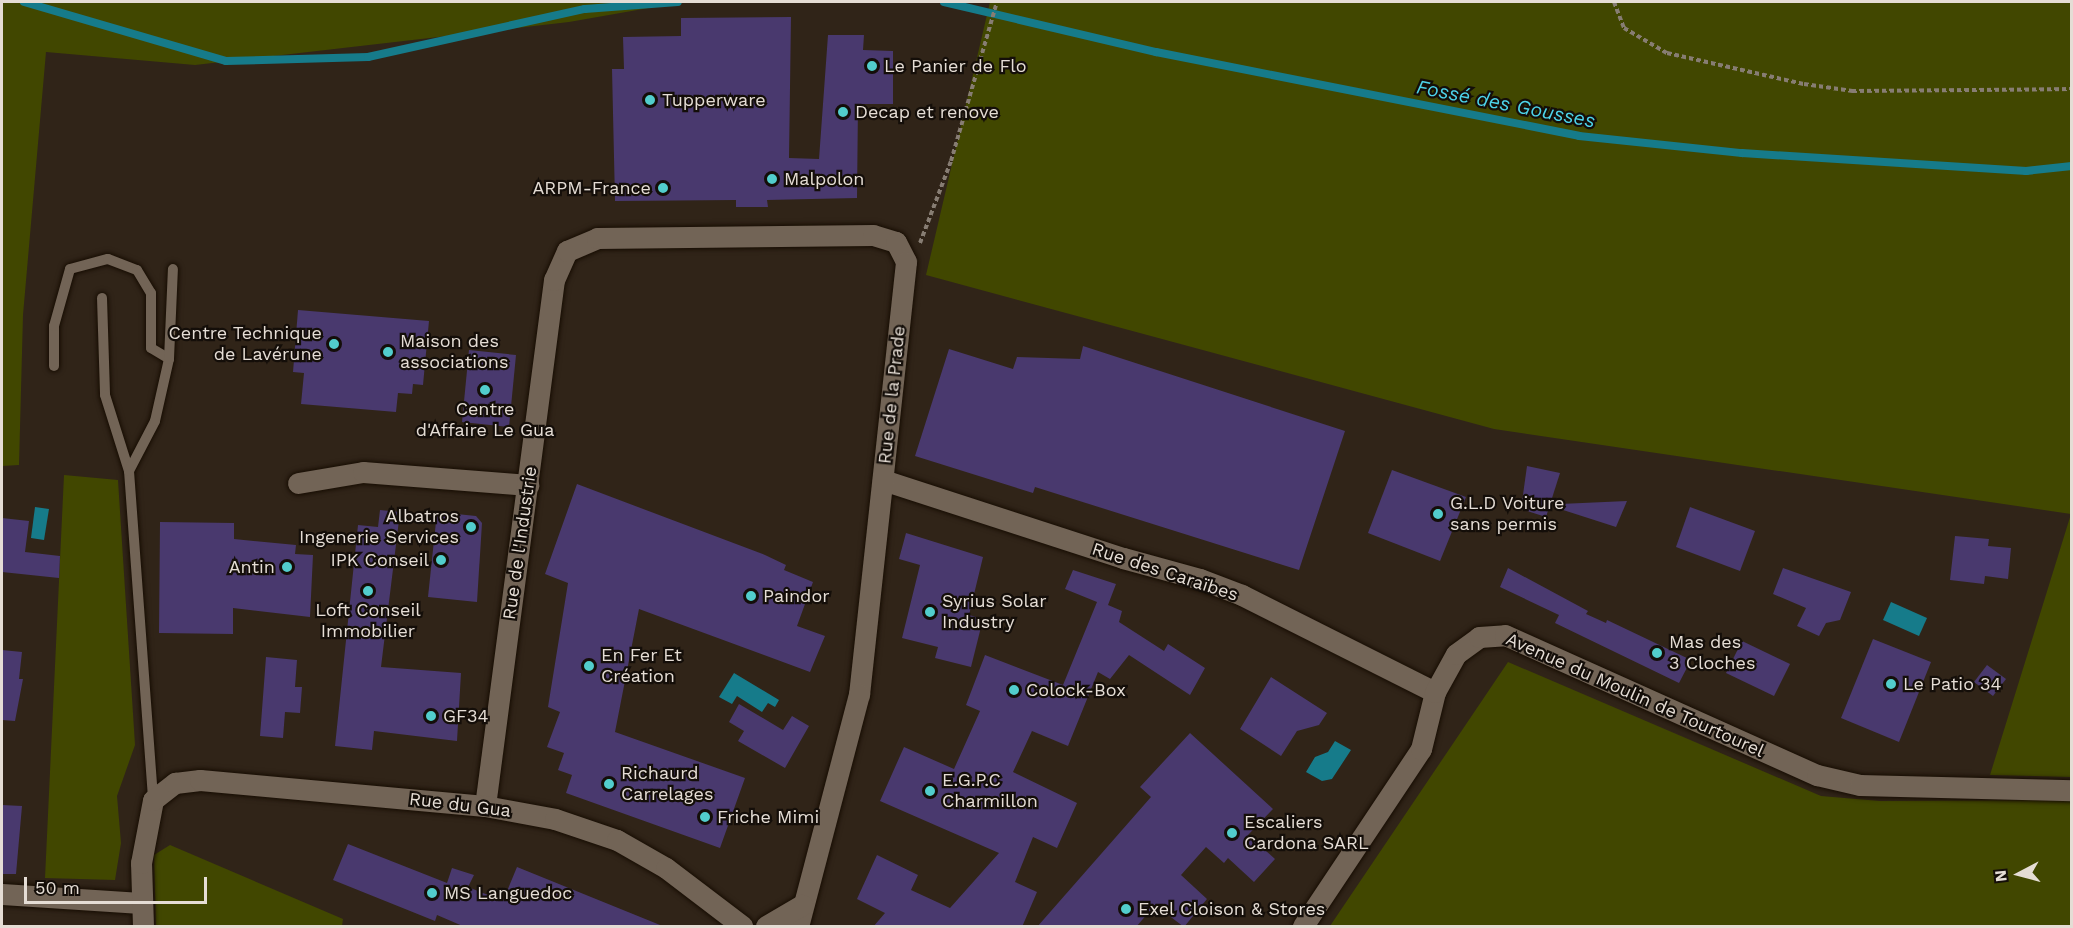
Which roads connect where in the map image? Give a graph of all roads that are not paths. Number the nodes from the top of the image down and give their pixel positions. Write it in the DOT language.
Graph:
graph roads {
  1 [pos="906,262"];
  2 [pos="173,269"];
  3 [pos="102,298"];
  4 [pos="169,358"];
  5 [pos="54,366"];
  6 [pos="129,471"];
  7 [pos="883,480"];
  8 [pos="298,483"];
  9 [pos="528,485"];
  10 [pos="1435,692"];
  11 [pos="2072,790"];
  12 [pos="153,800"];
  13 [pos="485,806"];
  14 [pos="2,894"];
  15 [pos="141,903"];
  16 [pos="801,905"];
  17 [pos="143,927"];
  18 [pos="742,927"];
  19 [pos="766,927"];
  20 [pos="798,927"];
  21 [pos="1303,927"];
  1 -- 7 [label="street, Rue de la Prade"];
  1 -- 9 [label="street, Rue de l'Industrie"];
  2 -- 4 [label="lane"];
  3 -- 6 [label="lane"];
  4 -- 5 [label="lane"];
  4 -- 6 [label="lane"];
  6 -- 12 [label="lane"];
  7 -- 10 [label="street, Rue des Caraïbes"];
  7 -- 16 [label="street, Rue de la Prade"];
  8 -- 9 [label="street"];
  9 -- 13 [label="street, Rue de l'Industrie"];
  10 -- 11 [label="street, Avenue du Moulin de Tourtourel"];
  10 -- 21 [label="street, Avenue du Moulin de Tourtourel"];
  12 -- 13 [label="street, Rue du Gua"];
  12 -- 15 [label="street"];
  13 -- 18 [label="street, Rue du Gua"];
  14 -- 15 [label="street"];
  15 -- 17 [label="street"];
  16 -- 19 [label="street"];
  16 -- 20 [label="street, Rue de la Prade"];
}
